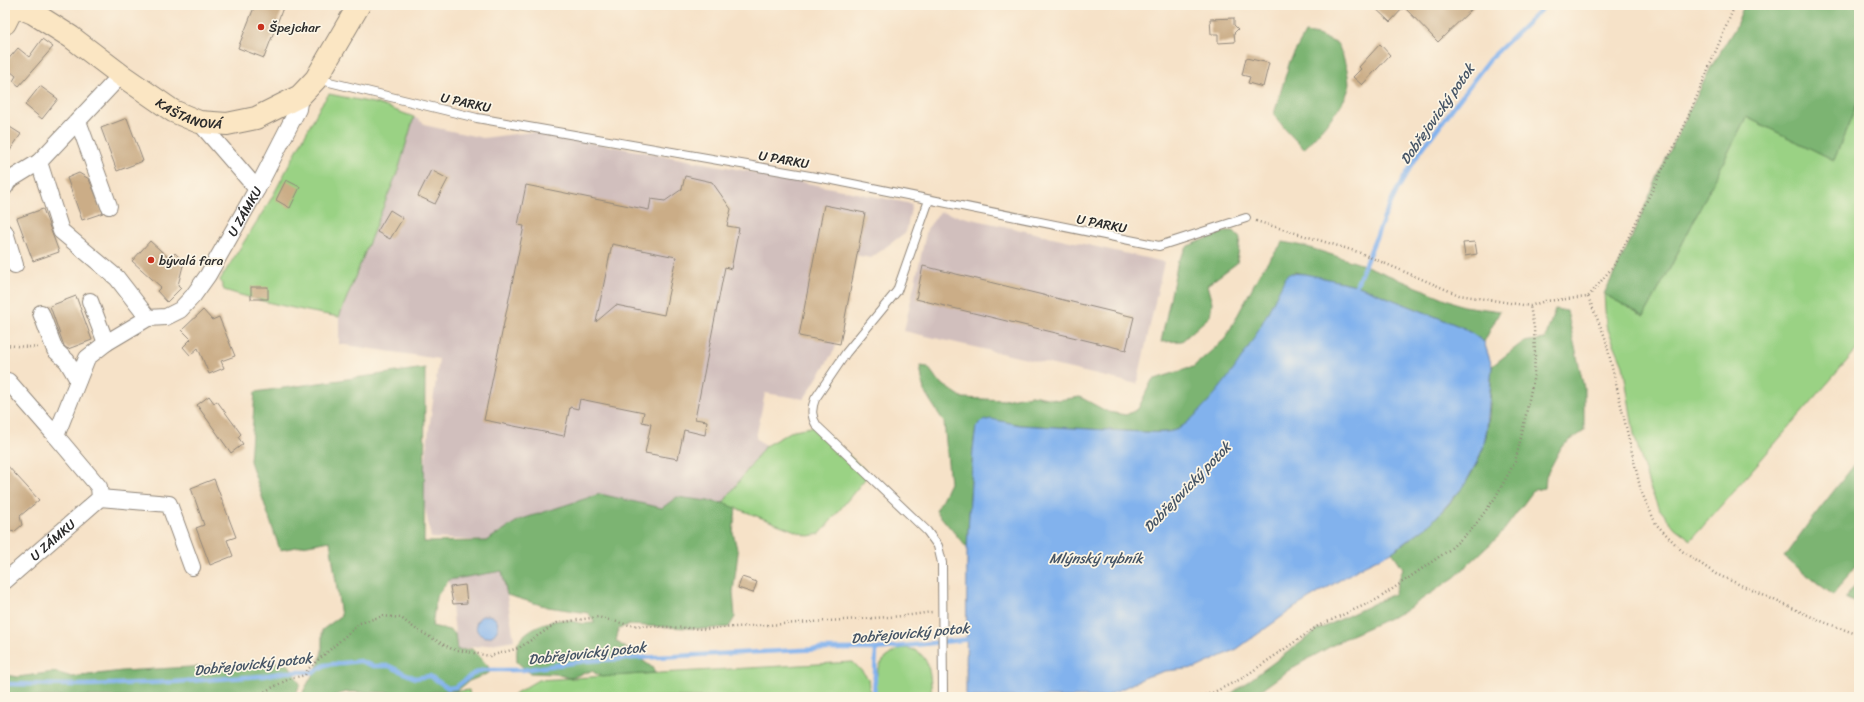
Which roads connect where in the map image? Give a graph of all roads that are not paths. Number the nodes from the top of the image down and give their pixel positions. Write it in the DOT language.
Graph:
graph roads {
  1 [pos="14,5"];
  2 [pos="359,5"];
  3 [pos="5,23"];
  4 [pos="121,75"];
  5 [pos="316,79"];
  6 [pos="300,96"];
  7 [pos="78,121"];
  8 [pos="199,122"];
  9 [pos="38,162"];
  10 [pos="5,187"];
  11 [pos="257,189"];
  12 [pos="929,200"];
  13 [pos="109,206"];
  14 [pos="1246,218"];
  15 [pos="5,232"];
  16 [pos="15,265"];
  17 [pos="90,301"];
  18 [pos="41,313"];
  19 [pos="148,318"];
  20 [pos="106,343"];
  21 [pos="78,380"];
  22 [pos="8,381"];
  23 [pos="56,436"];
  24 [pos="100,498"];
  25 [pos="192,567"];
  26 [pos="5,581"];
  27 [pos="943,697"];
  1 -- 3 [label="street, KAŠTANOVÁ"];
  1 -- 4 [label="street, KAŠTANOVÁ"];
  2 -- 5 [label="street, KAŠTANOVÁ"];
  4 -- 7 [label="street"];
  4 -- 8 [label="street, KAŠTANOVÁ"];
  5 -- 6 [label="street, KAŠTANOVÁ"];
  5 -- 12 [label="lane, U PARKU"];
  6 -- 8 [label="street, KAŠTANOVÁ"];
  6 -- 11 [label="street, U ZÁMKU"];
  7 -- 9 [label="street"];
  7 -- 13 [label="street"];
  8 -- 11 [label="street"];
  9 -- 10 [label="street"];
  9 -- 19 [label="street"];
  11 -- 19 [label="street, U ZÁMKU"];
  12 -- 14 [label="lane, U PARKU"];
  12 -- 27 [label="lane"];
  15 -- 16 [label="street"];
  17 -- 20 [label="street"];
  18 -- 21 [label="street"];
  19 -- 20 [label="street, U ZÁMKU"];
  20 -- 21 [label="street, U ZÁMKU"];
  21 -- 23 [label="street, U ZÁMKU"];
  22 -- 23 [label="street"];
  23 -- 24 [label="street"];
  24 -- 25 [label="street"];
  24 -- 26 [label="street, U ZÁMKU"];
}
